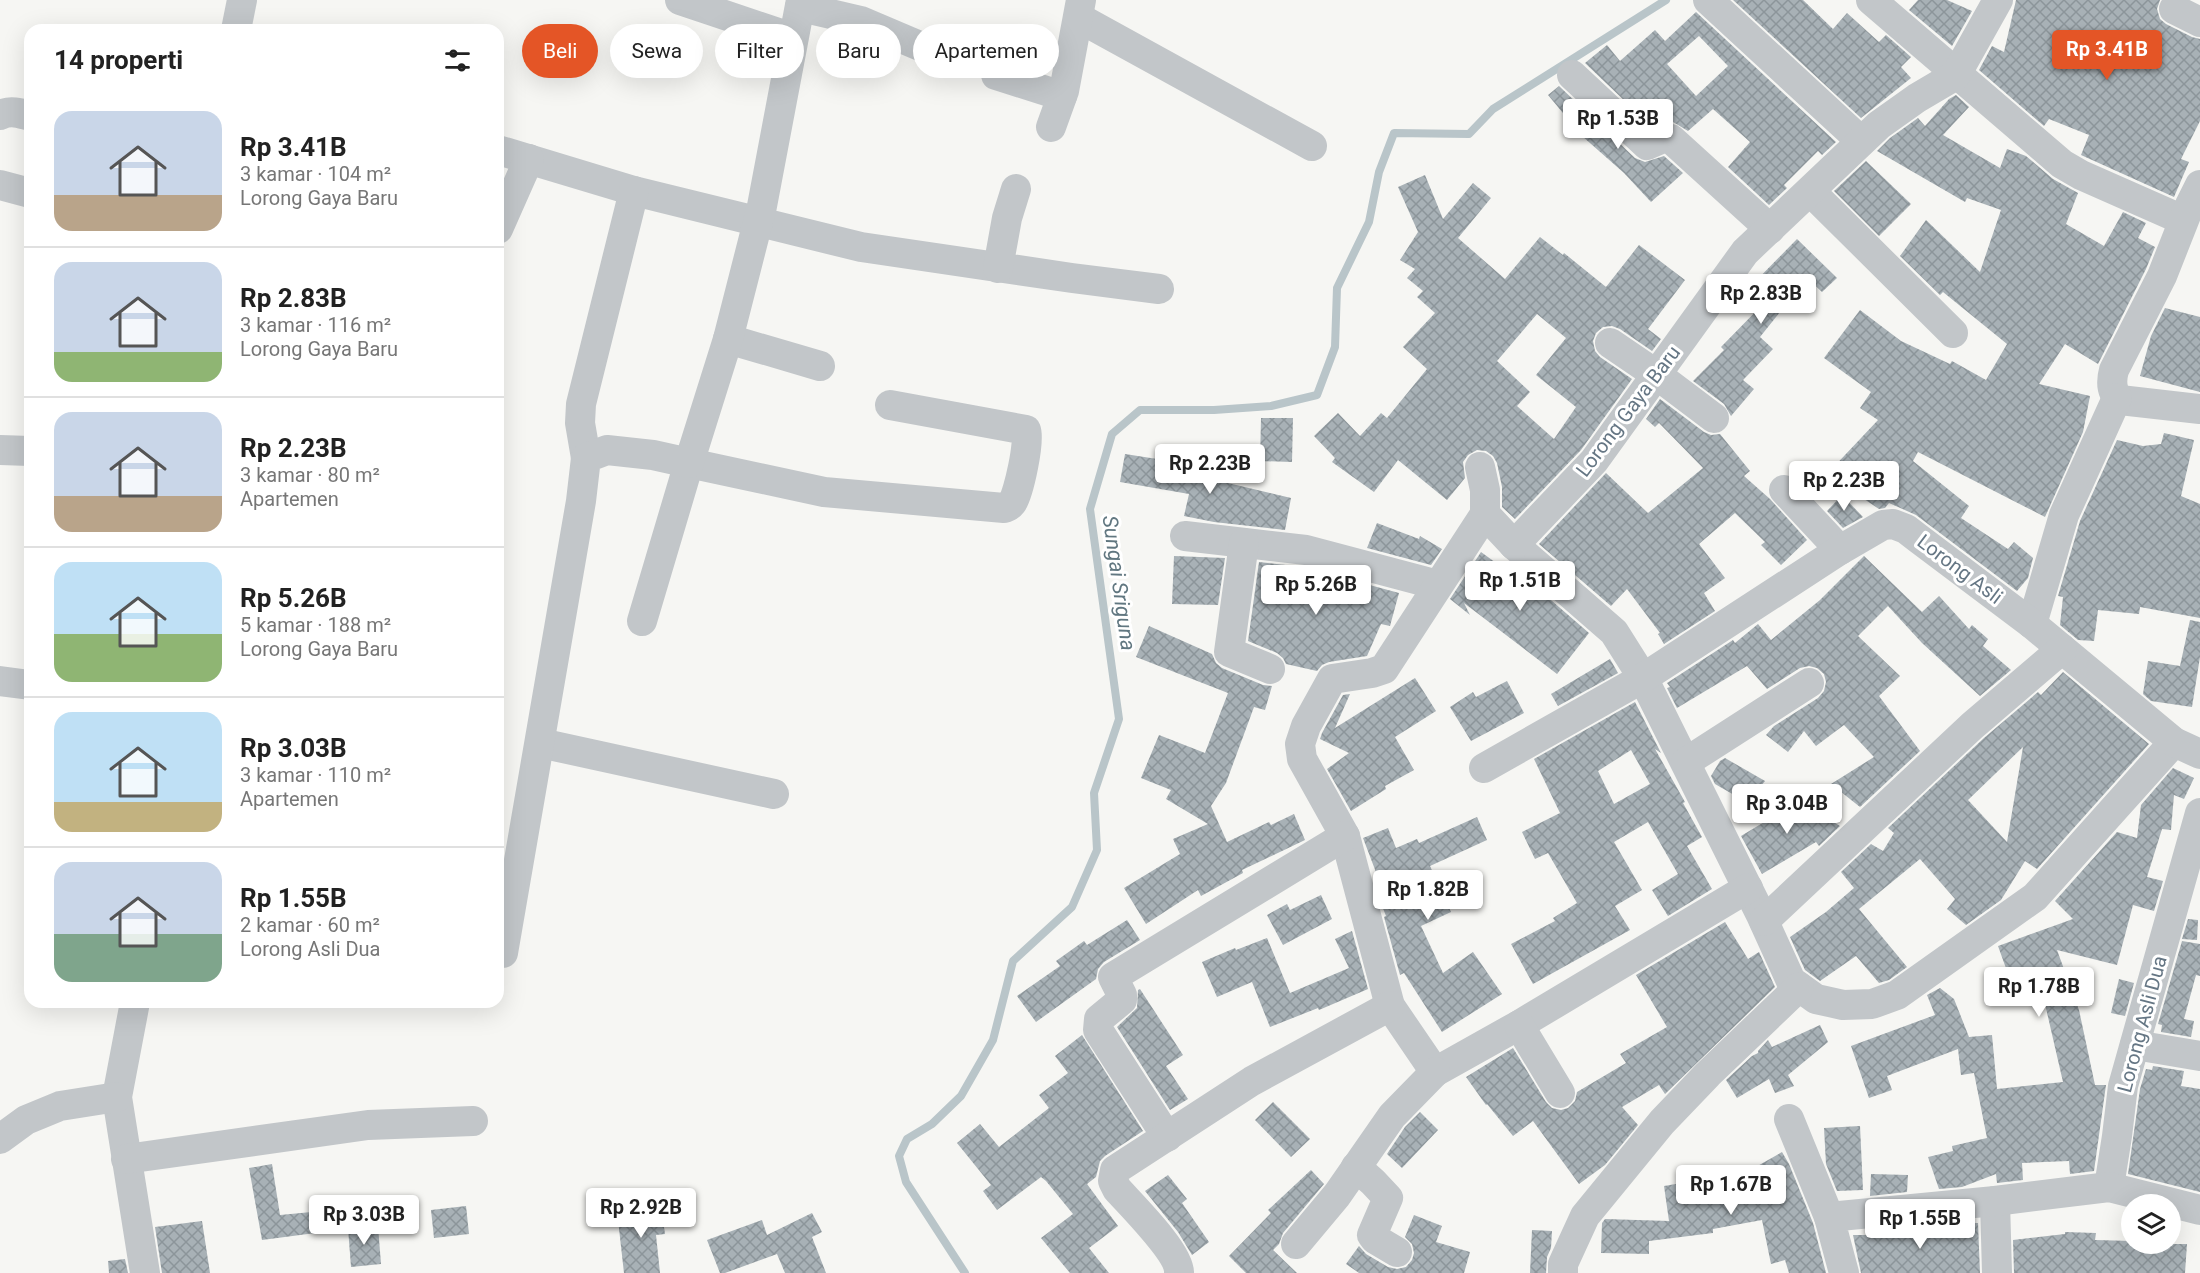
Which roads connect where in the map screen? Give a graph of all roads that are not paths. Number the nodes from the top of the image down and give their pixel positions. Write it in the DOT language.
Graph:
graph roads {
  1 [pos="242,0"];
  2 [pos="680,0"];
  3 [pos="1708,0"];
  4 [pos="1871,0"];
  5 [pos="1998,0"];
  6 [pos="800,3"];
  7 [pos="1080,9"];
  8 [pos="237,24"];
  9 [pos="751,24"];
  10 [pos="796,24"];
  11 [pos="913,43"];
  12 [pos="1572,75"];
  13 [pos="1956,75"];
  14 [pos="785,78"];
  15 [pos="1005,78"];
  16 [pos="1062,96"];
  17 [pos="24,114"];
  18 [pos="0,115"];
  19 [pos="1051,127"];
  20 [pos="1861,141"];
  21 [pos="1312,146"];
  22 [pos="504,152"];
  23 [pos="529,159"];
  24 [pos="0,185"];
  25 [pos="1016,189"];
  26 [pos="24,191"];
  27 [pos="634,191"];
  28 [pos="1811,192"];
  29 [pos="2193,204"];
  30 [pos="504,215"];
  31 [pos="758,223"];
  32 [pos="1770,229"];
  33 [pos="998,268"];
  34 [pos="1159,289"];
  35 [pos="1953,333"];
  36 [pos="728,339"];
  37 [pos="1610,343"];
  38 [pos="820,366"];
  39 [pos="1657,375"];
  40 [pos="2117,398"];
  41 [pos="890,405"];
  42 [pos="2200,409"];
  43 [pos="1714,418"];
  44 [pos="0,450"];
  45 [pos="24,451"];
  46 [pos="586,458"];
  47 [pos="688,463"];
  48 [pos="1480,467"];
  49 [pos="1784,490"];
  50 [pos="1485,514"];
  51 [pos="1185,536"];
  52 [pos="1244,543"];
  53 [pos="1514,545"];
  54 [pos="1840,550"];
  55 [pos="1438,585"];
  56 [pos="642,621"];
  57 [pos="2032,624"];
  58 [pos="2062,649"];
  59 [pos="1270,669"];
  60 [pos="1643,678"];
  61 [pos="0,681"];
  62 [pos="1809,683"];
  63 [pos="24,685"];
  64 [pos="540,743"];
  65 [pos="2187,748"];
  66 [pos="1686,762"];
  67 [pos="1484,768"];
  68 [pos="774,794"];
  69 [pos="2200,813"];
  70 [pos="1345,836"];
  71 [pos="1748,888"];
  72 [pos="1764,921"];
  73 [pos="504,947"];
  74 [pos="1799,987"];
  75 [pos="1390,1006"];
  76 [pos="134,1008"];
  77 [pos="1519,1025"];
  78 [pos="2135,1045"];
  79 [pos="2200,1056"];
  80 [pos="1435,1072"];
  81 [pos="1560,1093"];
  82 [pos="117,1097"];
  83 [pos="1789,1119"];
  84 [pos="473,1121"];
  85 [pos="1167,1137"];
  86 [pos="0,1139"];
  87 [pos="126,1159"];
  88 [pos="1356,1167"];
  89 [pos="2109,1187"];
  90 [pos="1995,1201"];
  91 [pos="2200,1210"];
  92 [pos="1829,1217"];
  93 [pos="1296,1244"];
  94 [pos="1397,1252"];
  95 [pos="145,1273"];
  96 [pos="1179,1273"];
  97 [pos="1563,1273"];
  98 [pos="1844,1273"];
  99 [pos="1997,1273"];
  1 -- 8 [label="street"];
  2 -- 9 [label="street"];
  3 -- 20 [label="street"];
  4 -- 13 [label="street"];
  5 -- 13 [label="street"];
  6 -- 10 [label="street"];
  6 -- 11 [label="street"];
  7 -- 16 [label="street"];
  7 -- 21 [label="street"];
  12 -- 32 [label="street"];
  13 -- 20 [label="street, Lorong Gaya Baru"];
  13 -- 29 [label="street"];
  14 -- 31 [label="street"];
  15 -- 16 [label="street"];
  16 -- 19 [label="street"];
  17 -- 18 [label="street"];
  20 -- 28 [label="street, Lorong Gaya Baru"];
  22 -- 23 [label="street"];
  23 -- 27 [label="street"];
  23 -- 30 [label="street"];
  24 -- 26 [label="street"];
  25 -- 33 [label="street"];
  27 -- 31 [label="street"];
  27 -- 46 [label="street"];
  28 -- 32 [label="street, Lorong Gaya Baru"];
  28 -- 35 [label="street"];
  29 -- 40 [label="street"];
  31 -- 33 [label="street"];
  31 -- 36 [label="street"];
  32 -- 39 [label="street, Lorong Gaya Baru"];
  33 -- 34 [label="street"];
  36 -- 38 [label="street"];
  36 -- 47 [label="street"];
  37 -- 39 [label="street"];
  39 -- 43 [label="street"];
  39 -- 53 [label="street, Lorong Gaya Baru"];
  40 -- 42 [label="street"];
  40 -- 57 [label="street"];
  41 -- 47 [label="street"];
  44 -- 45 [label="street"];
  46 -- 47 [label="street"];
  46 -- 64 [label="street"];
  47 -- 56 [label="street"];
  48 -- 50 [label="street"];
  49 -- 54 [label="street"];
  50 -- 53 [label="street"];
  50 -- 55 [label="street"];
  51 -- 52 [label="street"];
  52 -- 55 [label="street"];
  52 -- 59 [label="street"];
  53 -- 60 [label="street"];
  54 -- 57 [label="street, Lorong Asli"];
  54 -- 60 [label="street, Lorong Asli"];
  55 -- 70 [label="street"];
  57 -- 58 [label="street, Lorong Asli"];
  58 -- 65 [label="street, Lorong Asli"];
  58 -- 72 [label="street"];
  60 -- 66 [label="street"];
  60 -- 67 [label="street, Lorong Asli"];
  61 -- 63 [label="street"];
  62 -- 66 [label="street"];
  64 -- 68 [label="street"];
  64 -- 73 [label="street"];
  65 -- 74 [label="street"];
  66 -- 71 [label="street"];
  69 -- 78 [label="street, Lorong Asli Dua"];
  70 -- 75 [label="street"];
  70 -- 85 [label="street"];
  71 -- 72 [label="street"];
  71 -- 77 [label="street"];
  72 -- 74 [label="street"];
  74 -- 97 [label="street"];
  75 -- 80 [label="street"];
  75 -- 85 [label="street"];
  76 -- 82 [label="street"];
  77 -- 80 [label="street"];
  77 -- 81 [label="street"];
  78 -- 79 [label="street"];
  78 -- 89 [label="street, Lorong Asli Dua"];
  80 -- 88 [label="street"];
  82 -- 86 [label="street"];
  82 -- 87 [label="street"];
  83 -- 92 [label="street"];
  84 -- 87 [label="street"];
  85 -- 96 [label="street"];
  87 -- 95 [label="street"];
  88 -- 93 [label="street"];
  88 -- 94 [label="street"];
  89 -- 90 [label="street"];
  89 -- 91 [label="street"];
  90 -- 92 [label="street"];
  90 -- 99 [label="street"];
  92 -- 98 [label="street"];
}
